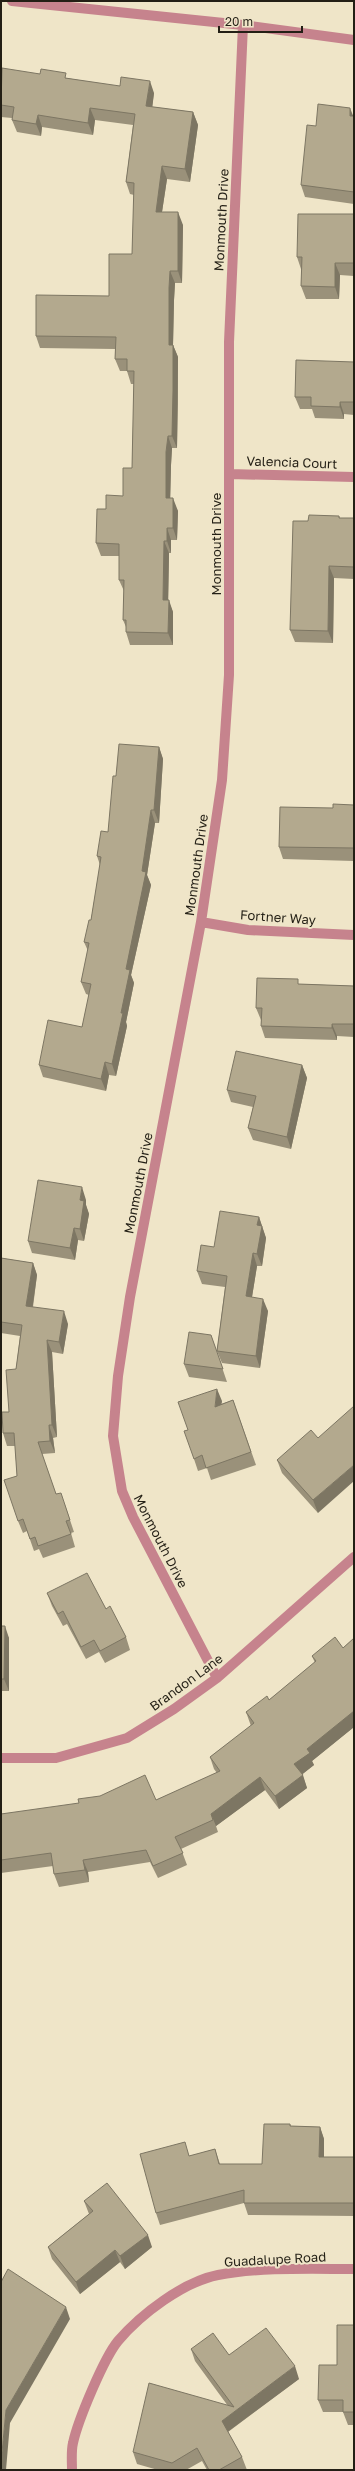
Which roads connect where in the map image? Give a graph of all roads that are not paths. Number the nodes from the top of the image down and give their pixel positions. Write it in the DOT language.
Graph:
graph roads {
  1 [pos="12,1"];
  2 [pos="243,25"];
  3 [pos="354,40"];
  4 [pos="230,474"];
  5 [pos="354,477"];
  6 [pos="201,922"];
  7 [pos="354,935"];
  8 [pos="354,1557"];
  9 [pos="217,1678"];
  10 [pos="1,1758"];
  11 [pos="354,2269"];
  12 [pos="72,2470"];
  1 -- 2 [label="street"];
  2 -- 3 [label="street"];
  2 -- 4 [label="street, Monmouth Drive"];
  4 -- 5 [label="street, Valencia Court"];
  4 -- 6 [label="street, Monmouth Drive"];
  6 -- 7 [label="street, Fortner Way"];
  6 -- 9 [label="street, Monmouth Drive"];
  8 -- 9 [label="street, Brandon Lane"];
  9 -- 10 [label="street, Brandon Lane"];
  11 -- 12 [label="street, Guadalupe Road"];
}
